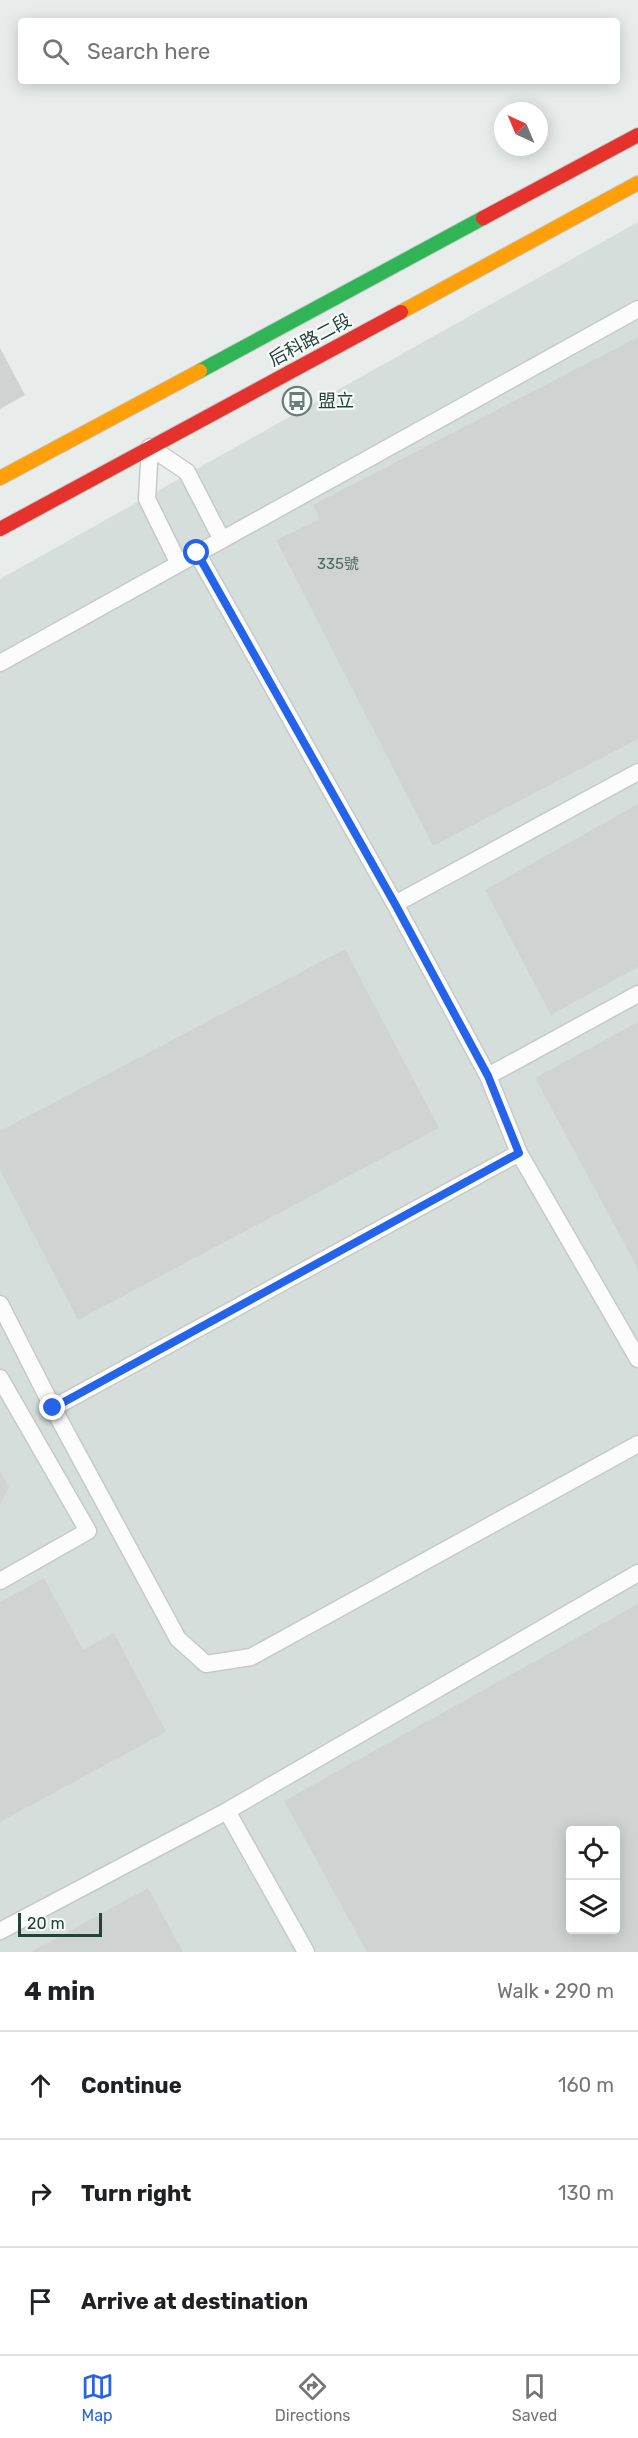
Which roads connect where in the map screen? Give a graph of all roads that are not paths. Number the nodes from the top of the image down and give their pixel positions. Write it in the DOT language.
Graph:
graph roads {
  1 [pos="638,135"];
  2 [pos="638,183"];
  3 [pos="638,309"];
  4 [pos="147,442"];
  5 [pos="0,478"];
  6 [pos="0,530"];
  7 [pos="222,540"];
  8 [pos="197,553"];
  9 [pos="178,562"];
  10 [pos="0,663"];
  11 [pos="638,772"];
  12 [pos="395,904"];
  13 [pos="638,994"];
  14 [pos="488,1076"];
  15 [pos="519,1153"];
  16 [pos="0,1304"];
  17 [pos="638,1359"];
  18 [pos="0,1378"];
  19 [pos="53,1408"];
  20 [pos="638,1444"];
  21 [pos="638,1573"];
  22 [pos="0,1581"];
  23 [pos="227,1811"];
  24 [pos="0,1931"];
  25 [pos="306,1952"];
  1 -- 5 [label="street, 后科路二段"];
  2 -- 4 [label="street, 后科路二段"];
  3 -- 7 [label="lane"];
  4 -- 6 [label="street, 后科路二段"];
  4 -- 7 [label="lane"];
  4 -- 9 [label="lane"];
  7 -- 8 [label="lane"];
  8 -- 9 [label="lane"];
  8 -- 12 [label="lane"];
  9 -- 10 [label="lane"];
  11 -- 12 [label="lane"];
  12 -- 14 [label="lane"];
  13 -- 14 [label="lane"];
  14 -- 15 [label="lane"];
  15 -- 17 [label="lane"];
  15 -- 19 [label="lane"];
  16 -- 19 [label="lane"];
  18 -- 22 [label="lane"];
  19 -- 20 [label="lane"];
  21 -- 23 [label="lane"];
  23 -- 24 [label="lane"];
  23 -- 25 [label="lane"];
}
